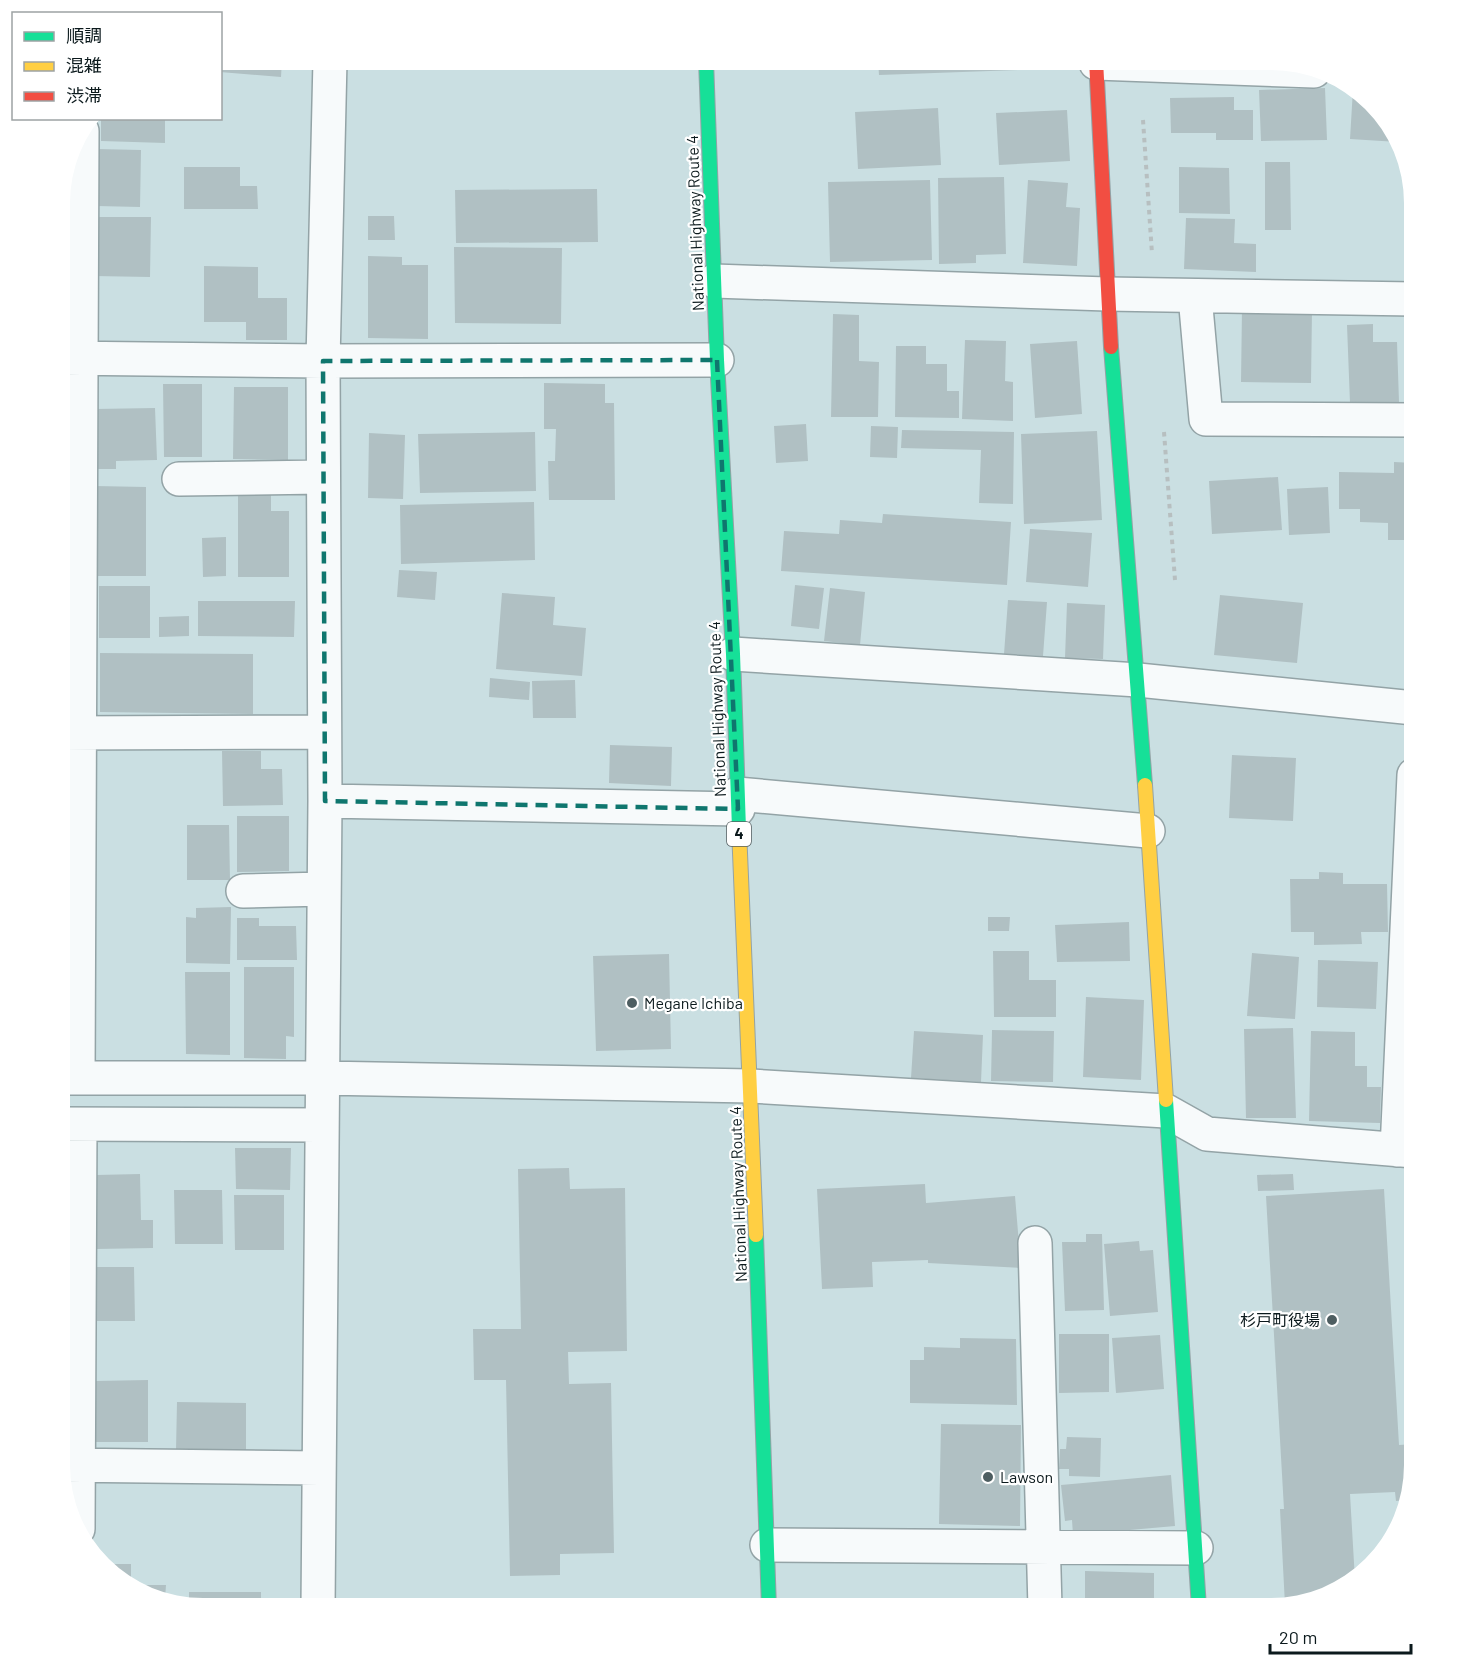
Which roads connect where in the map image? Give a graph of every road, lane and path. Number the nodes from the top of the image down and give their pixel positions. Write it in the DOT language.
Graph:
graph roads {
  1 [pos="330,70"];
  2 [pos="706,70"];
  3 [pos="1096,71"];
  4 [pos="81,153"];
  5 [pos="714,280"];
  6 [pos="1107,294"];
  7 [pos="1195,296"];
  8 [pos="1404,299"];
  9 [pos="71,358"];
  10 [pos="717,360"];
  11 [pos="323,361"];
  12 [pos="1404,420"];
  13 [pos="71,426"];
  14 [pos="323,477"];
  15 [pos="179,479"];
  16 [pos="733,654"];
  17 [pos="1138,680"];
  18 [pos="1404,707"];
  19 [pos="324,732"];
  20 [pos="70,733"];
  21 [pos="324,801"];
  22 [pos="737,802"];
  23 [pos="1148,831"];
  24 [pos="324,889"];
  25 [pos="243,891"];
  26 [pos="70,1078"];
  27 [pos="322,1078"];
  28 [pos="751,1086"];
  29 [pos="1166,1112"];
  30 [pos="70,1124"];
  31 [pos="322,1125"];
  32 [pos="1404,1150"];
  33 [pos="1035,1243"];
  34 [pos="70,1465"];
  35 [pos="319,1468"];
  36 [pos="766,1545"];
  37 [pos="1042,1547"];
  38 [pos="1196,1548"];
  39 [pos="318,1598"];
  40 [pos="769,1598"];
  41 [pos="1045,1598"];
  42 [pos="1198,1598"];
  1 -- 11 [label="street"];
  2 -- 5 [label="main road, National Highway Route 4 / 4"];
  3 -- 6 [label="main road"];
  4 -- 9 [label="street"];
  5 -- 6 [label="street"];
  5 -- 10 [label="main road, National Highway Route 4 / 4"];
  6 -- 7 [label="street"];
  6 -- 17 [label="main road"];
  7 -- 8 [label="street"];
  7 -- 12 [label="street"];
  9 -- 11 [label="street"];
  9 -- 13 [label="street"];
  10 -- 11 [label="street"];
  10 -- 16 [label="main road, National Highway Route 4 / 4"];
  11 -- 14 [label="street"];
  14 -- 15 [label="street"];
  14 -- 19 [label="street"];
  16 -- 17 [label="street"];
  16 -- 22 [label="main road, National Highway Route 4 / 4"];
  17 -- 18 [label="street"];
  17 -- 23 [label="main road"];
  19 -- 20 [label="street"];
  19 -- 21 [label="street"];
  21 -- 22 [label="street"];
  21 -- 24 [label="street"];
  22 -- 23 [label="street"];
  22 -- 28 [label="main road, National Highway Route 4 / 4"];
  23 -- 29 [label="main road"];
  24 -- 25 [label="street"];
  24 -- 27 [label="street"];
  26 -- 27 [label="street"];
  27 -- 28 [label="street"];
  27 -- 31 [label="street"];
  28 -- 29 [label="street"];
  28 -- 36 [label="main road, National Highway Route 4 / 4"];
  29 -- 32 [label="street"];
  29 -- 38 [label="main road"];
  30 -- 31 [label="street"];
  31 -- 35 [label="street"];
  33 -- 37 [label="street"];
  34 -- 35 [label="street"];
  35 -- 39 [label="street"];
  36 -- 37 [label="street"];
  36 -- 40 [label="main road, National Highway Route 4 / 4"];
  37 -- 38 [label="street"];
  37 -- 41 [label="street"];
  38 -- 42 [label="main road"];
}
